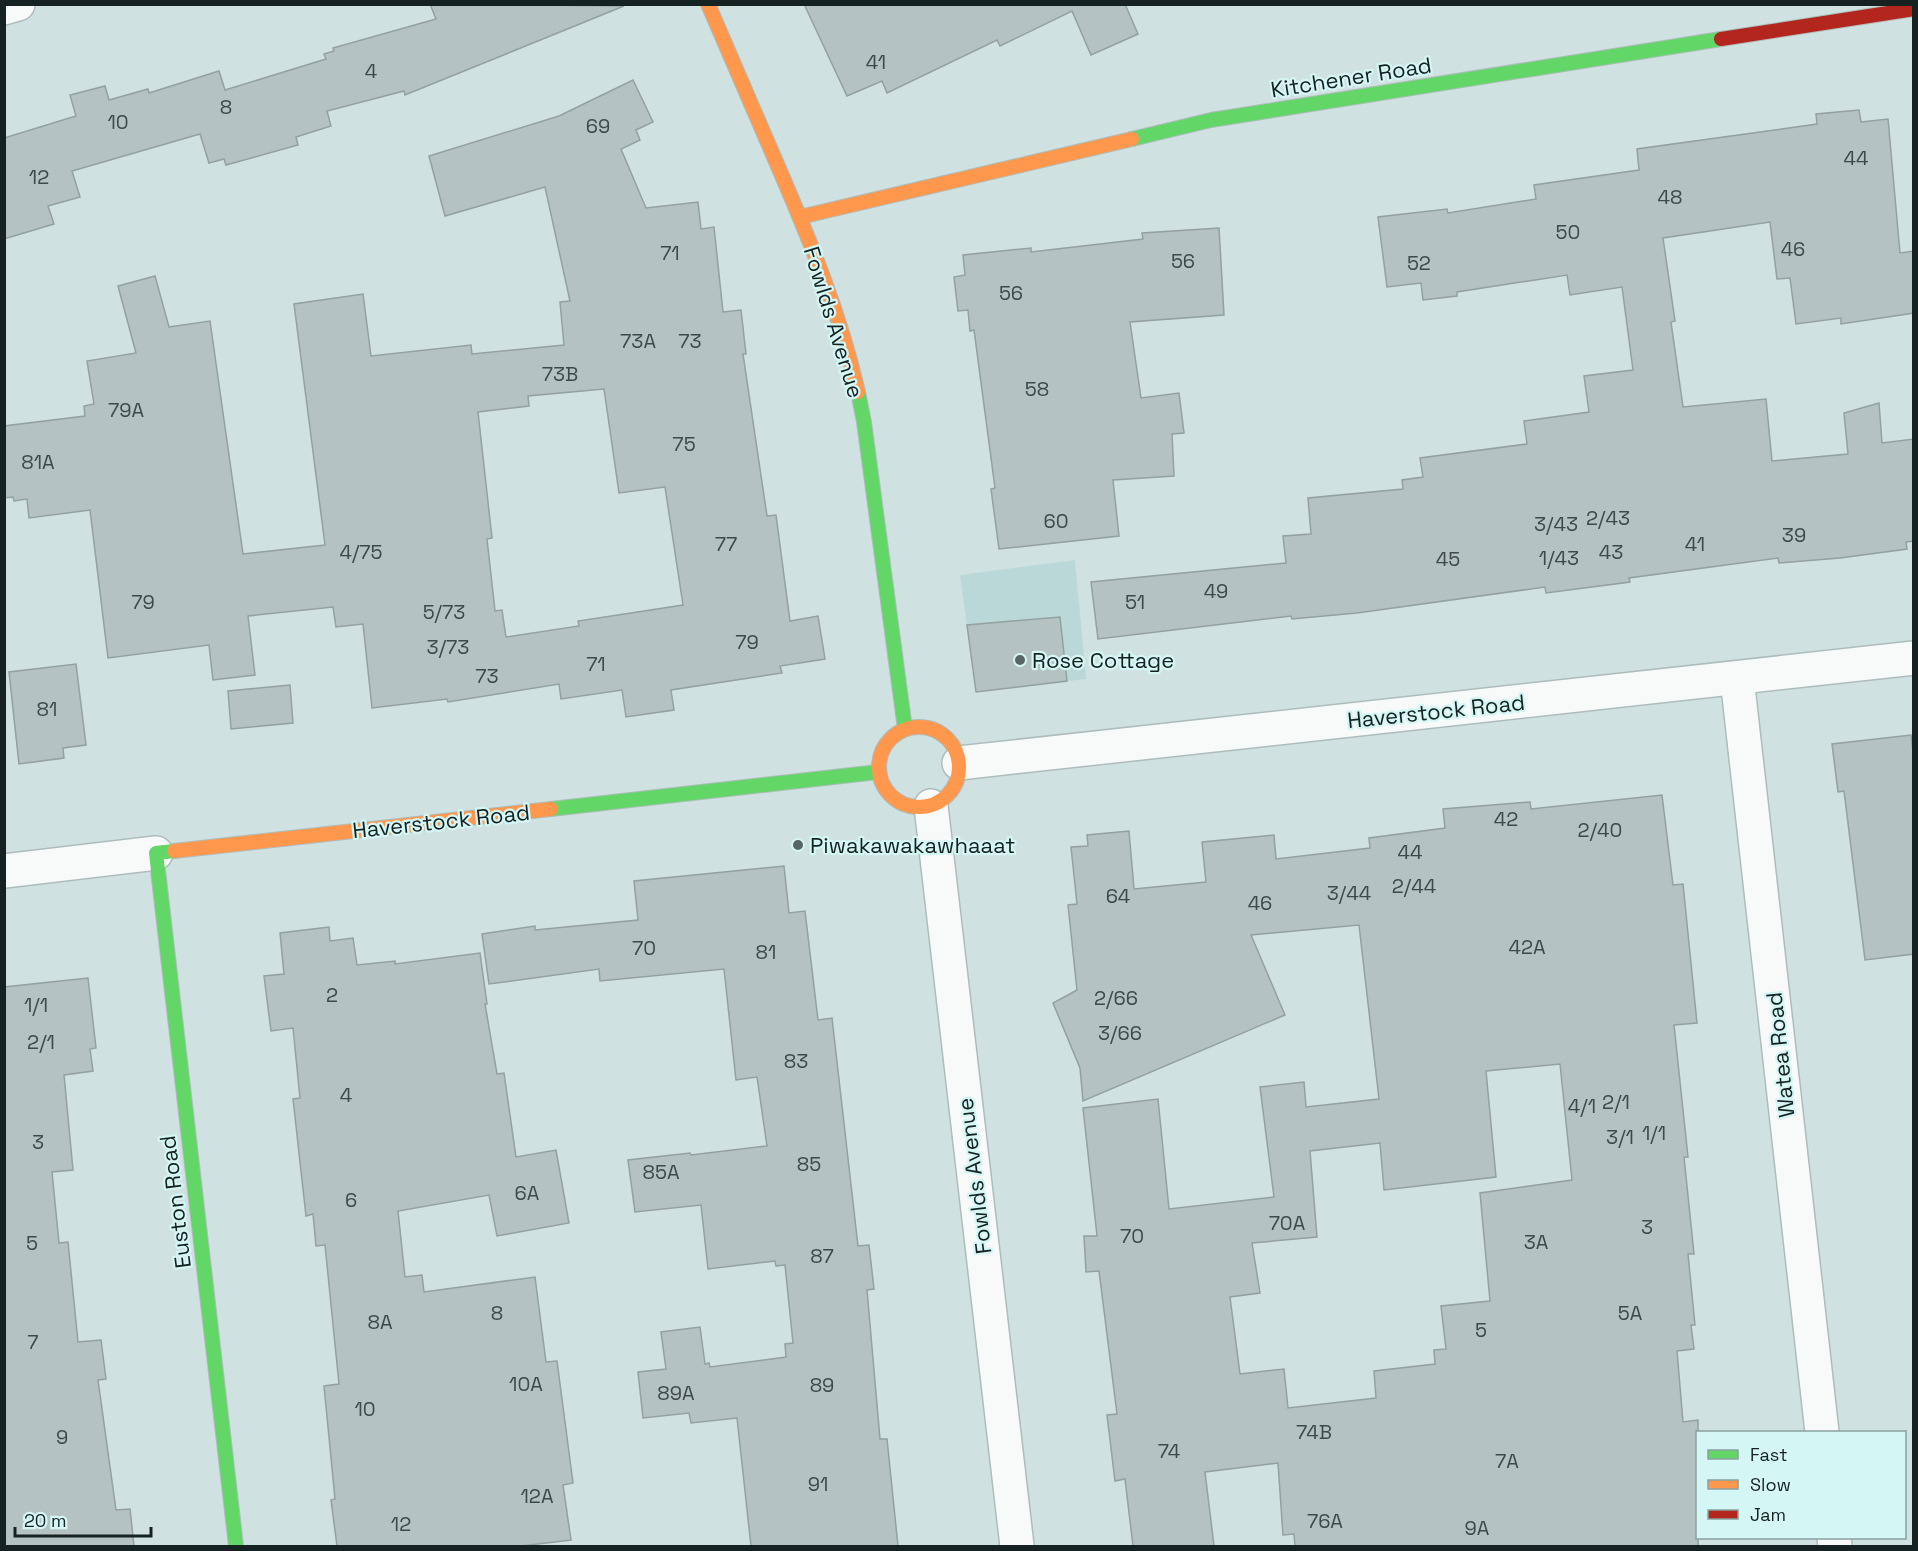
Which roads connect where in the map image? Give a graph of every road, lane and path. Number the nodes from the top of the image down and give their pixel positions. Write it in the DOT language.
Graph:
graph roads {
  1 [pos="18,4"];
  2 [pos="708,4"];
  3 [pos="4,8"];
  4 [pos="1914,9"];
  5 [pos="800,217"];
  6 [pos="1914,658"];
  7 [pos="1737,678"];
  8 [pos="905,729"];
  9 [pos="959,763"];
  10 [pos="878,772"];
  11 [pos="931,806"];
  12 [pos="156,853"];
  13 [pos="4,871"];
  14 [pos="1822,1431"];
  15 [pos="236,1546"];
  16 [pos="1017,1546"];
  1 -- 3 [label="street"];
  2 -- 5 [label="street, Fowlds Avenue"];
  4 -- 5 [label="street, Kitchener Road"];
  5 -- 8 [label="street, Fowlds Avenue"];
  6 -- 7 [label="street, Haverstock Road"];
  7 -- 9 [label="street, Haverstock Road"];
  7 -- 14 [label="street, Watea Road"];
  8 -- 9 [label="street"];
  8 -- 10 [label="street"];
  9 -- 11 [label="street"];
  10 -- 11 [label="street"];
  10 -- 12 [label="street, Haverstock Road"];
  11 -- 16 [label="street, Fowlds Avenue"];
  12 -- 13 [label="street, Haverstock Road"];
  12 -- 15 [label="street, Euston Road"];
}
